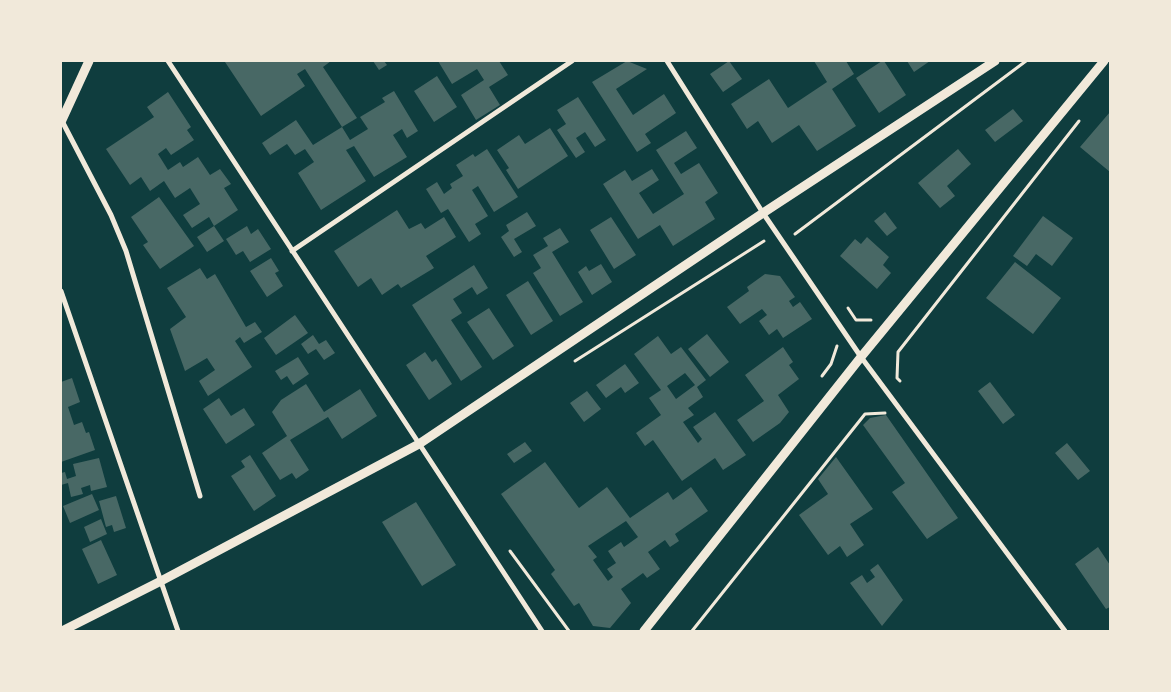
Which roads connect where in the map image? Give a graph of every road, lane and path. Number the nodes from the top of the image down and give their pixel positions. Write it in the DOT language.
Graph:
graph roads {
  1 [pos="89,61"];
  2 [pos="168,61"];
  3 [pos="572,61"];
  4 [pos="667,61"];
  5 [pos="995,61"];
  6 [pos="1026,61"];
  7 [pos="1104,61"];
  8 [pos="1080,120"];
  9 [pos="62,122"];
  10 [pos="763,214"];
  11 [pos="800,241"];
  12 [pos="769,249"];
  13 [pos="292,251"];
  14 [pos="61,290"];
  15 [pos="845,304"];
  16 [pos="872,320"];
  17 [pos="837,344"];
  18 [pos="861,356"];
  19 [pos="575,362"];
  20 [pos="819,380"];
  21 [pos="903,386"];
  22 [pos="894,412"];
  23 [pos="419,444"];
  24 [pos="200,496"];
  25 [pos="505,545"];
  26 [pos="161,581"];
  27 [pos="62,631"];
  28 [pos="178,631"];
  29 [pos="542,631"];
  30 [pos="569,631"];
  31 [pos="644,631"];
  32 [pos="692,631"];
  33 [pos="1065,631"];
  1 -- 9 [label="street"];
  2 -- 13 [label="street"];
  3 -- 13 [label="street"];
  4 -- 10 [label="street"];
  5 -- 10 [label="street"];
  6 -- 11 [label="path"];
  7 -- 18 [label="street"];
  8 -- 21 [label="path"];
  9 -- 24 [label="street"];
  10 -- 18 [label="street"];
  10 -- 23 [label="street"];
  12 -- 19 [label="path"];
  13 -- 23 [label="street"];
  14 -- 26 [label="street"];
  15 -- 16 [label="path"];
  17 -- 20 [label="path"];
  18 -- 31 [label="street"];
  18 -- 33 [label="street"];
  22 -- 32 [label="path"];
  23 -- 26 [label="street"];
  23 -- 29 [label="street"];
  25 -- 30 [label="path"];
  26 -- 27 [label="street"];
  26 -- 28 [label="street"];
}
